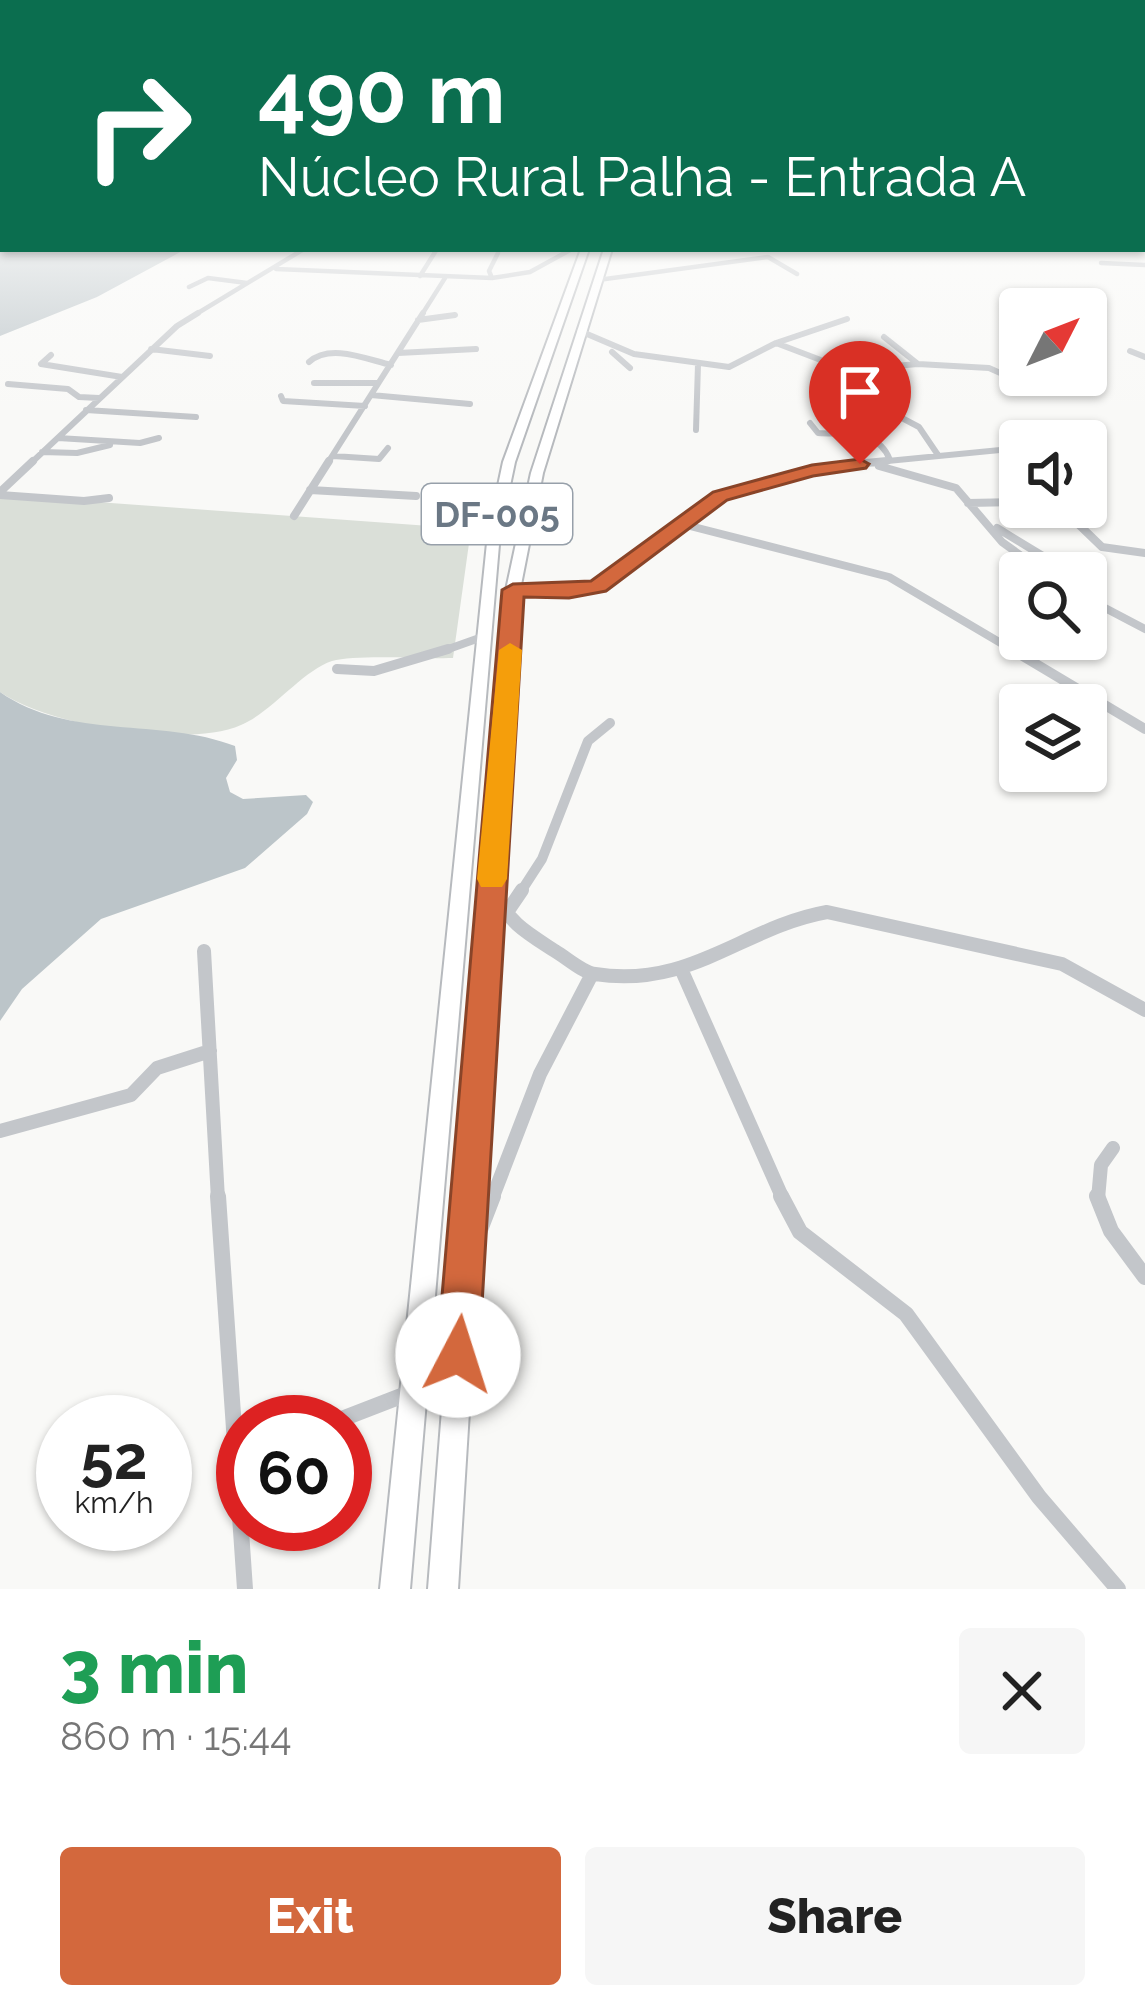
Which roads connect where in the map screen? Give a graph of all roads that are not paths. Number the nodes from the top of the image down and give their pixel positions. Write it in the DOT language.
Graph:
graph roads {
  1 [pos="263,273"];
  2 [pos="367,273"];
  3 [pos="422,273"];
  4 [pos="491,273"];
  5 [pos="523,273"];
  6 [pos="573,273"];
  7 [pos="600,273"];
  8 [pos="649,273"];
  9 [pos="420,276"];
  10 [pos="445,278"];
  11 [pos="492,278"];
  12 [pos="598,280"];
  13 [pos="247,283"];
  14 [pos="189,287"];
  15 [pos="455,315"];
  16 [pos="847,319"];
  17 [pos="418,320"];
  18 [pos="578,336"];
  19 [pos="553,337"];
  20 [pos="884,337"];
  21 [pos="603,340"];
  22 [pos="776,343"];
  23 [pos="154,346"];
  24 [pos="476,349"];
  25 [pos="1130,351"];
  26 [pos="398,352"];
  27 [pos="51,355"];
  28 [pos="210,356"];
  29 [pos="1145,357"];
  30 [pos="309,362"];
  31 [pos="698,364"];
  32 [pos="918,364"];
  33 [pos="391,365"];
  34 [pos="631,368"];
  35 [pos="847,370"];
  36 [pos="999,372"];
  37 [pos="122,376"];
  38 [pos="877,382"];
  39 [pos="314,383"];
  40 [pos="378,383"];
  41 [pos="8,384"];
  42 [pos="903,394"];
  43 [pos="371,395"];
  44 [pos="281,396"];
  45 [pos="99,398"];
  46 [pos="470,404"];
  47 [pos="364,406"];
  48 [pos="86,410"];
  49 [pos="196,417"];
  50 [pos="810,423"];
  51 [pos="697,430"];
  52 [pos="58,437"];
  53 [pos="159,438"];
  54 [pos="122,446"];
  55 [pos="388,448"];
  56 [pos="999,450"];
  57 [pos="42,452"];
  58 [pos="938,455"];
  59 [pos="333,456"];
  60 [pos="890,460"];
  61 [pos="869,464"];
  62 [pos="310,490"];
  63 [pos="0,494"];
  64 [pos="416,496"];
  65 [pos="110,498"];
  66 [pos="999,504"];
  67 [pos="971,507"];
  68 [pos="294,516"];
  69 [pos="686,525"];
  70 [pos="1082,528"];
  71 [pos="1016,552"];
  72 [pos="1033,552"];
  73 [pos="1145,554"];
  74 [pos="513,590"];
  75 [pos="1107,609"];
  76 [pos="1145,629"];
  77 [pos="485,635"];
  78 [pos="337,669"];
  79 [pos="480,706"];
  80 [pos="508,710"];
  81 [pos="610,723"];
  82 [pos="1145,729"];
  83 [pos="491,886"];
  84 [pos="506,915"];
  85 [pos="204,951"];
  86 [pos="682,971"];
  87 [pos="592,974"];
  88 [pos="1145,1010"];
  89 [pos="210,1052"];
  90 [pos="0,1131"];
  91 [pos="1114,1148"];
  92 [pos="466,1266"];
  93 [pos="1145,1277"];
  94 [pos="411,1392"];
  95 [pos="230,1395"];
  96 [pos="372,1407"];
  97 [pos="244,1551"];
  98 [pos="245,1589"];
  99 [pos="395,1589"];
  100 [pos="443,1589"];
  101 [pos="1118,1589"];
  1 -- 13 [label="street"];
  2 -- 9 [label="street"];
  3 -- 9 [label="street"];
  4 -- 11 [label="street"];
  5 -- 11 [label="street"];
  6 -- 19 [label="main road, DF-005"];
  7 -- 12 [label="main road, DF-005"];
  8 -- 12 [label="street"];
  9 -- 10 [label="street"];
  10 -- 11 [label="street"];
  10 -- 17 [label="street"];
  12 -- 18 [label="main road, DF-005"];
  13 -- 14 [label="street"];
  13 -- 23 [label="street"];
  15 -- 17 [label="street"];
  16 -- 22 [label="street"];
  17 -- 26 [label="street"];
  18 -- 19 [label="main road"];
  18 -- 21 [label="street"];
  18 -- 74 [label="main road, DF-005"];
  19 -- 77 [label="main road, DF-005"];
  20 -- 32 [label="street"];
  21 -- 31 [label="street"];
  21 -- 34 [label="street"];
  22 -- 31 [label="street"];
  22 -- 35 [label="street"];
  23 -- 28 [label="street"];
  23 -- 37 [label="street"];
  24 -- 26 [label="street"];
  25 -- 29 [label="street"];
  26 -- 33 [label="street"];
  27 -- 37 [label="street"];
  30 -- 33 [label="street"];
  31 -- 51 [label="street"];
  32 -- 35 [label="street"];
  32 -- 36 [label="street"];
  33 -- 40 [label="street"];
  35 -- 38 [label="street"];
  37 -- 45 [label="street"];
  38 -- 42 [label="street"];
  38 -- 58 [label="street"];
  39 -- 40 [label="street"];
  40 -- 43 [label="street"];
  41 -- 45 [label="street"];
  43 -- 46 [label="street"];
  43 -- 47 [label="street"];
  44 -- 47 [label="street"];
  45 -- 48 [label="street"];
  47 -- 59 [label="street"];
  48 -- 49 [label="street"];
  48 -- 52 [label="street"];
  50 -- 60 [label="street"];
  52 -- 53 [label="street"];
  52 -- 57 [label="street"];
  54 -- 57 [label="street"];
  55 -- 59 [label="street"];
  56 -- 58 [label="street"];
  57 -- 63 [label="street"];
  58 -- 60 [label="street"];
  59 -- 62 [label="street"];
  60 -- 61 [label="street"];
  61 -- 67 [label="street"];
  61 -- 69 [label="street"];
  62 -- 64 [label="street"];
  62 -- 68 [label="street"];
  63 -- 65 [label="street"];
  66 -- 67 [label="street"];
  67 -- 71 [label="street"];
  67 -- 72 [label="street"];
  69 -- 74 [label="street"];
  69 -- 82 [label="street"];
  70 -- 73 [label="street"];
  74 -- 80 [label="main road, DF-005"];
  75 -- 76 [label="street"];
  77 -- 78 [label="street"];
  77 -- 79 [label="main road, DF-005"];
  79 -- 80 [label="main road"];
  79 -- 94 [label="main road, DF-005"];
  80 -- 83 [label="main road, DF-005"];
  81 -- 84 [label="street"];
  83 -- 84 [label="street"];
  83 -- 92 [label="main road, DF-005"];
  84 -- 87 [label="street"];
  85 -- 89 [label="street"];
  86 -- 87 [label="street"];
  86 -- 88 [label="street"];
  86 -- 101 [label="street"];
  87 -- 92 [label="street"];
  89 -- 90 [label="street"];
  89 -- 95 [label="street"];
  91 -- 93 [label="street"];
  92 -- 100 [label="main road, DF-005"];
  94 -- 96 [label="street"];
  94 -- 99 [label="main road, DF-005"];
  97 -- 98 [label="street"];
}
